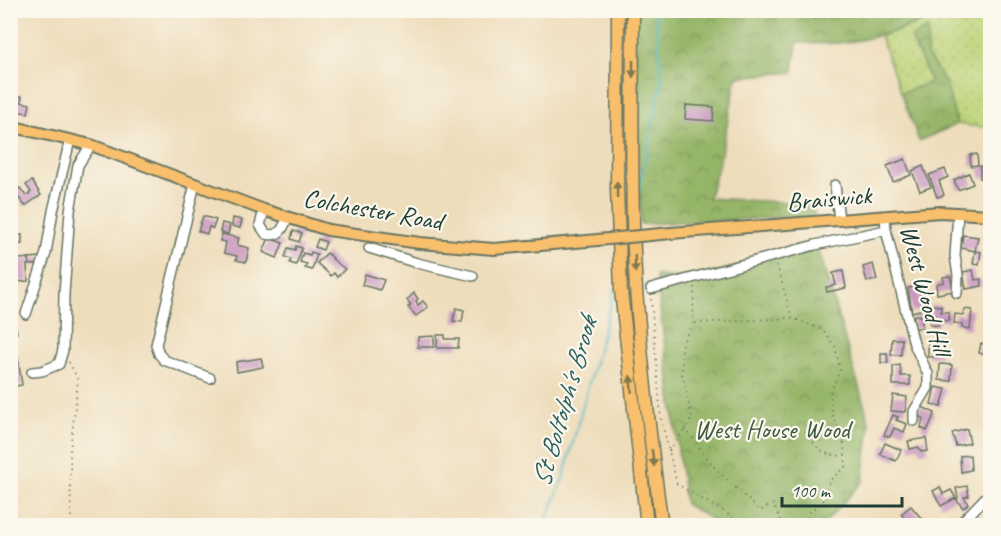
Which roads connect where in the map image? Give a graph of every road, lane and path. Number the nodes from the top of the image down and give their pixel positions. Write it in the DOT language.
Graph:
graph roads {
  1 [pos="618,10"];
  2 [pos="633,10"];
  3 [pos="10,126"];
  4 [pos="70,140"];
  5 [pos="90,145"];
  6 [pos="195,184"];
  7 [pos="835,185"];
  8 [pos="264,210"];
  9 [pos="958,213"];
  10 [pos="990,215"];
  11 [pos="885,216"];
  12 [pos="287,218"];
  13 [pos="839,219"];
  14 [pos="886,230"];
  15 [pos="671,233"];
  16 [pos="420,243"];
  17 [pos="369,248"];
  18 [pos="774,256"];
  19 [pos="417,263"];
  20 [pos="473,276"];
  21 [pos="694,278"];
  22 [pos="651,289"];
  23 [pos="957,293"];
  24 [pos="26,314"];
  25 [pos="792,318"];
  26 [pos="693,323"];
  27 [pos="63,350"];
  28 [pos="32,372"];
  29 [pos="210,378"];
  30 [pos="914,421"];
  31 [pos="686,428"];
  32 [pos="813,442"];
  33 [pos="669,452"];
  34 [pos="845,456"];
  35 [pos="990,493"];
  36 [pos="71,525"];
  37 [pos="647,525"];
  38 [pos="662,525"];
  39 [pos="740,525"];
  40 [pos="783,525"];
  41 [pos="805,525"];
  42 [pos="958,525"];
  37 -- 1 [label="highway, one-way"];
  2 -- 38 [label="highway, one-way"];
  3 -- 4 [label="main road, Colchester Road"];
  4 -- 5 [label="main road, Colchester Road"];
  4 -- 24 [label="street"];
  5 -- 6 [label="main road, Colchester Road"];
  5 -- 27 [label="street"];
  6 -- 8 [label="main road, Colchester Road"];
  6 -- 29 [label="street"];
  7 -- 13 [label="street"];
  8 -- 12 [label="main road, Colchester Road"];
  8 -- 12 [label="street"];
  9 -- 10 [label="main road, Braiswick"];
  9 -- 11 [label="main road, Braiswick"];
  9 -- 23 [label="street"];
  11 -- 13 [label="main road, Braiswick"];
  11 -- 14 [label="street, West Wood Hill"];
  12 -- 16 [label="main road, Colchester Road"];
  13 -- 15 [label="main road, Braiswick"];
  14 -- 18 [label="street"];
  14 -- 30 [label="street, West Wood Hill"];
  15 -- 16 [label="main road, Colchester Road, bridge"];
  16 -- 19 [label="street"];
  17 -- 19 [label="street"];
  18 -- 21 [label="street"];
  18 -- 25 [label="path"];
  19 -- 20 [label="street"];
  21 -- 22 [label="street"];
  21 -- 26 [label="path"];
  22 -- 33 [label="path"];
  25 -- 26 [label="path"];
  25 -- 34 [label="path"];
  26 -- 31 [label="path"];
  27 -- 28 [label="street"];
  27 -- 36 [label="path"];
  31 -- 33 [label="path"];
  31 -- 40 [label="path"];
  32 -- 34 [label="path"];
  33 -- 39 [label="path"];
  34 -- 41 [label="path"];
  35 -- 42 [label="street"];
}
